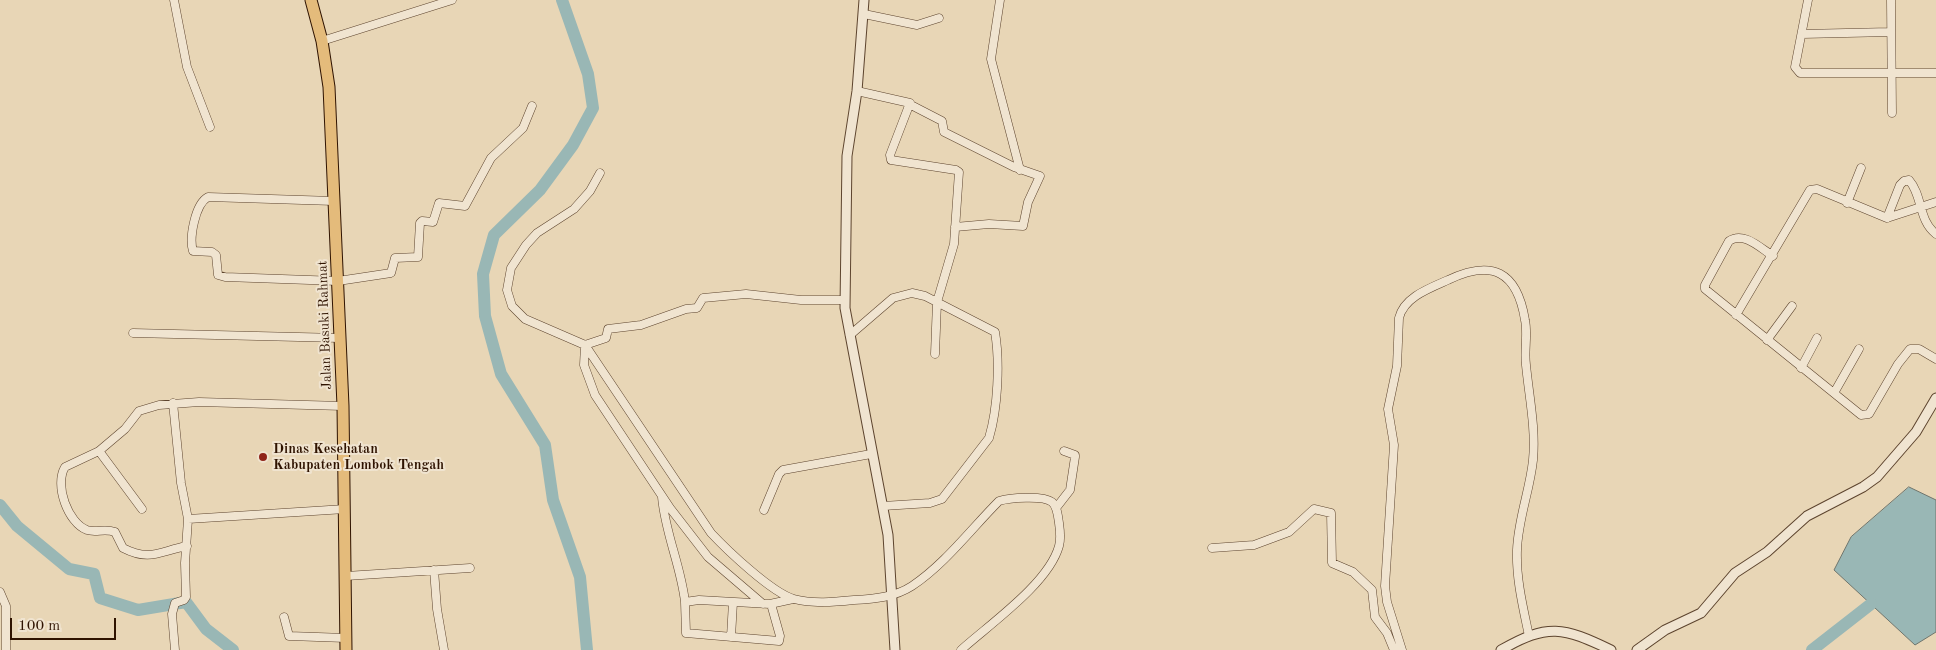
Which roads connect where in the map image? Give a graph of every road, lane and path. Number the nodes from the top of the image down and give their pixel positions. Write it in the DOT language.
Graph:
graph roads {
  1 [pos="174,0"];
  2 [pos="311,0"];
  3 [pos="452,0"];
  4 [pos="864,0"];
  5 [pos="1000,0"];
  6 [pos="1808,0"];
  7 [pos="1891,0"];
  8 [pos="864,14"];
  9 [pos="939,18"];
  10 [pos="1890,32"];
  11 [pos="1802,34"];
  12 [pos="322,41"];
  13 [pos="1936,73"];
  14 [pos="1893,75"];
  15 [pos="857,91"];
  16 [pos="911,105"];
  17 [pos="532,106"];
  18 [pos="1892,113"];
  19 [pos="210,126"];
  20 [pos="1861,168"];
  21 [pos="1020,170"];
  22 [pos="600,173"];
  23 [pos="334,201"];
  24 [pos="1936,202"];
  25 [pos="1847,203"];
  26 [pos="1922,208"];
  27 [pos="1887,218"];
  28 [pos="955,227"];
  29 [pos="1936,234"];
  30 [pos="1773,256"];
  31 [pos="338,281"];
  32 [pos="846,300"];
  33 [pos="936,302"];
  34 [pos="1792,306"];
  35 [pos="1736,315"];
  36 [pos="133,333"];
  37 [pos="850,335"];
  38 [pos="340,338"];
  39 [pos="1817,338"];
  40 [pos="1768,340"];
  41 [pos="585,345"];
  42 [pos="1859,349"];
  43 [pos="935,354"];
  44 [pos="1936,359"];
  45 [pos="1801,368"];
  46 [pos="1834,393"];
  47 [pos="1936,398"];
  48 [pos="172,403"];
  49 [pos="343,406"];
  50 [pos="99,451"];
  51 [pos="1064,451"];
  52 [pos="871,454"];
  53 [pos="662,495"];
  54 [pos="884,506"];
  55 [pos="1056,508"];
  56 [pos="142,510"];
  57 [pos="345,510"];
  58 [pos="764,510"];
  59 [pos="188,519"];
  60 [pos="187,546"];
  61 [pos="1212,548"];
  62 [pos="470,568"];
  63 [pos="434,570"];
  64 [pos="346,576"];
  65 [pos="0,592"];
  66 [pos="892,596"];
  67 [pos="793,599"];
  68 [pos="685,602"];
  69 [pos="733,602"];
  70 [pos="767,604"];
  71 [pos="284,617"];
  72 [pos="1529,636"];
  73 [pos="731,637"];
  74 [pos="346,638"];
  75 [pos="6,650"];
  76 [pos="175,650"];
  77 [pos="346,650"];
  78 [pos="444,650"];
  79 [pos="895,650"];
  80 [pos="961,650"];
  81 [pos="1394,650"];
  82 [pos="1402,650"];
  83 [pos="1501,650"];
  84 [pos="1611,650"];
  85 [pos="1637,650"];
  1 -- 19 [label="street"];
  2 -- 12 [label="main road, Jalan Basuki Rahmat"];
  3 -- 12 [label="street"];
  4 -- 8 [label="street"];
  5 -- 21 [label="street"];
  6 -- 11 [label="street"];
  7 -- 10 [label="street"];
  8 -- 9 [label="street"];
  8 -- 15 [label="street"];
  10 -- 11 [label="street"];
  10 -- 14 [label="street"];
  11 -- 14 [label="street"];
  12 -- 23 [label="main road, Jalan Basuki Rahmat"];
  13 -- 14 [label="street"];
  14 -- 18 [label="street"];
  15 -- 16 [label="street"];
  15 -- 32 [label="street"];
  16 -- 21 [label="street"];
  16 -- 28 [label="street"];
  17 -- 31 [label="street"];
  20 -- 25 [label="street"];
  21 -- 28 [label="street"];
  22 -- 41 [label="street"];
  23 -- 31 [label="main road, Jalan Basuki Rahmat"];
  23 -- 31 [label="street"];
  24 -- 26 [label="street"];
  25 -- 27 [label="street"];
  25 -- 30 [label="street"];
  26 -- 27 [label="street"];
  26 -- 27 [label="street"];
  26 -- 29 [label="street"];
  28 -- 33 [label="street"];
  30 -- 35 [label="street"];
  30 -- 35 [label="street"];
  31 -- 38 [label="main road, Jalan Basuki Rahmat"];
  32 -- 37 [label="street"];
  32 -- 41 [label="street"];
  33 -- 37 [label="street"];
  33 -- 43 [label="street"];
  33 -- 54 [label="street"];
  34 -- 40 [label="street"];
  35 -- 40 [label="street"];
  36 -- 38 [label="street"];
  37 -- 52 [label="street"];
  38 -- 49 [label="main road, Jalan Basuki Rahmat"];
  39 -- 45 [label="street"];
  40 -- 45 [label="street"];
  41 -- 53 [label="street"];
  41 -- 67 [label="street"];
  42 -- 46 [label="street"];
  44 -- 46 [label="street"];
  45 -- 46 [label="street"];
  47 -- 85 [label="street"];
  48 -- 49 [label="street"];
  48 -- 50 [label="street"];
  48 -- 59 [label="street"];
  49 -- 57 [label="main road, Jalan Basuki Rahmat"];
  50 -- 56 [label="street"];
  50 -- 60 [label="street"];
  51 -- 55 [label="street"];
  52 -- 54 [label="street"];
  52 -- 58 [label="street"];
  53 -- 68 [label="street"];
  53 -- 70 [label="street"];
  54 -- 66 [label="street"];
  55 -- 66 [label="street"];
  55 -- 80 [label="street"];
  57 -- 59 [label="street"];
  57 -- 64 [label="main road, Jalan Basuki Rahmat"];
  59 -- 60 [label="street"];
  60 -- 76 [label="street"];
  61 -- 81 [label="street"];
  62 -- 63 [label="street"];
  63 -- 64 [label="street"];
  63 -- 78 [label="street"];
  64 -- 74 [label="main road, Jalan Basuki Rahmat"];
  65 -- 75 [label="street"];
  66 -- 67 [label="street"];
  66 -- 79 [label="street"];
  67 -- 70 [label="street"];
  68 -- 69 [label="street"];
  68 -- 73 [label="street"];
  69 -- 70 [label="street"];
  69 -- 73 [label="street"];
  70 -- 73 [label="street"];
  71 -- 74 [label="street"];
  72 -- 82 [label="street"];
  72 -- 83 [label="street"];
  72 -- 84 [label="street"];
  74 -- 77 [label="main road, Jalan Basuki Rahmat"];
}
